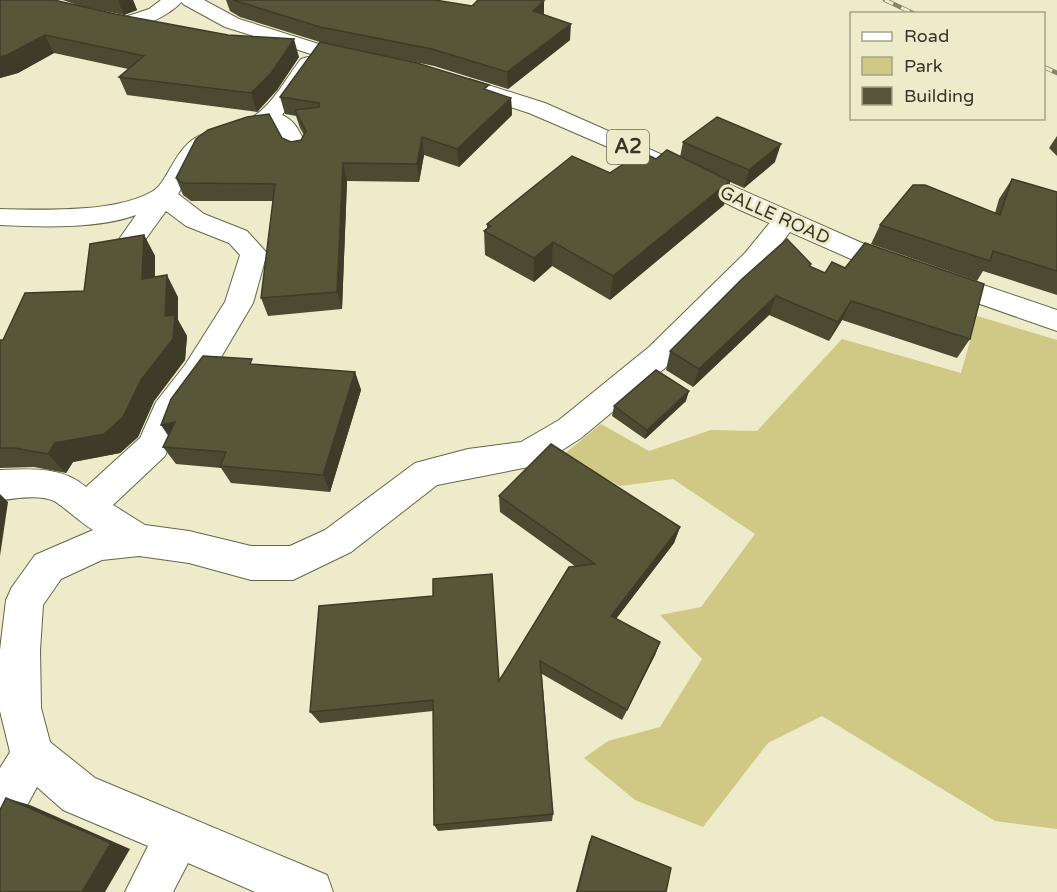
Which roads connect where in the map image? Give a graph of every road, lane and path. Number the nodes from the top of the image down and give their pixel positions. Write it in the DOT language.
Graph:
graph roads {
  1 [pos="173,0"];
  2 [pos="190,0"];
  3 [pos="167,32"];
  4 [pos="234,45"];
  5 [pos="318,50"];
  6 [pos="382,63"];
  7 [pos="447,80"];
  8 [pos="270,117"];
  9 [pos="297,150"];
  10 [pos="164,196"];
  11 [pos="0,217"];
  12 [pos="786,220"];
  13 [pos="128,245"];
  14 [pos="1057,321"];
  15 [pos="0,485"];
  16 [pos="87,508"];
  17 [pos="139,540"];
  18 [pos="32,755"];
  19 [pos="0,789"];
  20 [pos="0,810"];
  21 [pos="178,836"];
  22 [pos="148,892"];
  23 [pos="310,892"];
  1 -- 3 [label="main road"];
  2 -- 5 [label="main road"];
  4 -- 5 [label="main road"];
  5 -- 6 [label="main road"];
  5 -- 8 [label="main road"];
  7 -- 12 [label="main road, GALLE ROAD / A2"];
  8 -- 9 [label="main road"];
  8 -- 10 [label="main road"];
  10 -- 11 [label="main road"];
  10 -- 13 [label="main road"];
  10 -- 16 [label="main road"];
  12 -- 14 [label="main road, GALLE ROAD / A2"];
  12 -- 17 [label="main road"];
  15 -- 16 [label="main road"];
  16 -- 17 [label="main road"];
  17 -- 18 [label="main road"];
  18 -- 19 [label="main road"];
  18 -- 20 [label="main road"];
  18 -- 21 [label="main road"];
  21 -- 22 [label="main road"];
  21 -- 23 [label="main road"];
}
